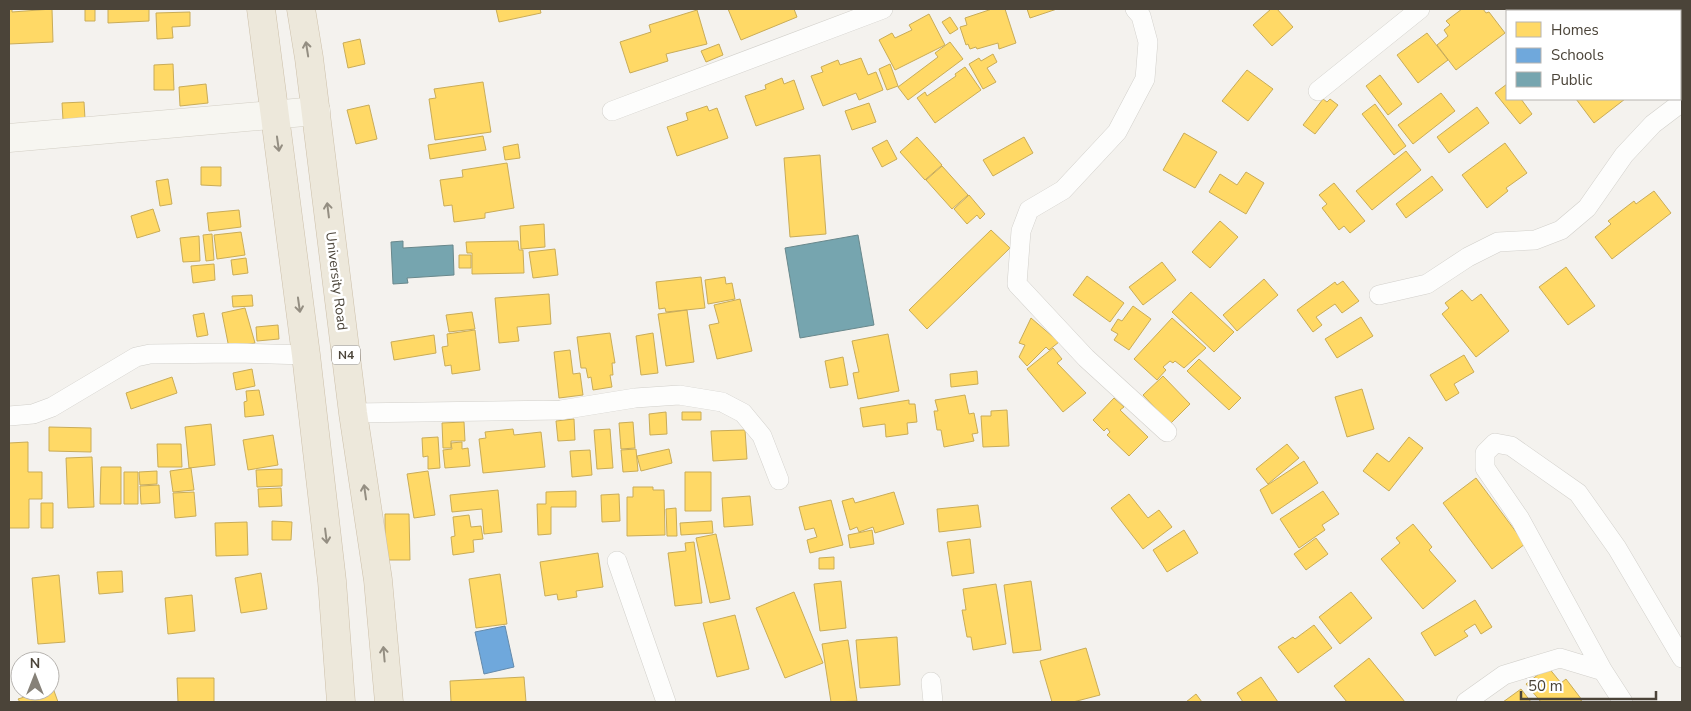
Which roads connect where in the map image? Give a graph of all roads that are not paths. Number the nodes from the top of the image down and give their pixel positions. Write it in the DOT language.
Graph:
graph roads {
  1 [pos="261,9"];
  2 [pos="301,9"];
  3 [pos="883,9"];
  4 [pos="1135,9"];
  5 [pos="1420,9"];
  6 [pos="1318,91"];
  7 [pos="1682,102"];
  8 [pos="316,111"];
  9 [pos="612,111"];
  10 [pos="274,115"];
  11 [pos="9,138"];
  12 [pos="1380,295"];
  13 [pos="306,356"];
  14 [pos="353,413"];
  15 [pos="9,416"];
  16 [pos="1167,432"];
  17 [pos="779,480"];
  18 [pos="617,561"];
  19 [pos="1682,658"];
  20 [pos="1603,671"];
  21 [pos="931,682"];
  22 [pos="341,702"];
  23 [pos="388,702"];
  24 [pos="666,702"];
  25 [pos="933,702"];
  26 [pos="1466,702"];
  27 [pos="1623,702"];
  1 -- 10 [label="highway"];
  8 -- 2 [label="highway, University Road / N4, one-way"];
  3 -- 9 [label="street"];
  4 -- 16 [label="street"];
  5 -- 6 [label="street"];
  7 -- 12 [label="street"];
  8 -- 10 [label="street"];
  14 -- 8 [label="highway, University Road / N4, one-way"];
  10 -- 11 [label="street"];
  10 -- 13 [label="highway, one-way"];
  13 -- 15 [label="street"];
  13 -- 22 [label="highway, one-way"];
  14 -- 17 [label="street"];
  23 -- 14 [label="highway, University Road / N4, one-way"];
  18 -- 24 [label="street"];
  19 -- 20 [label="street"];
  20 -- 26 [label="street"];
  20 -- 27 [label="street"];
  21 -- 25 [label="street"];
}
